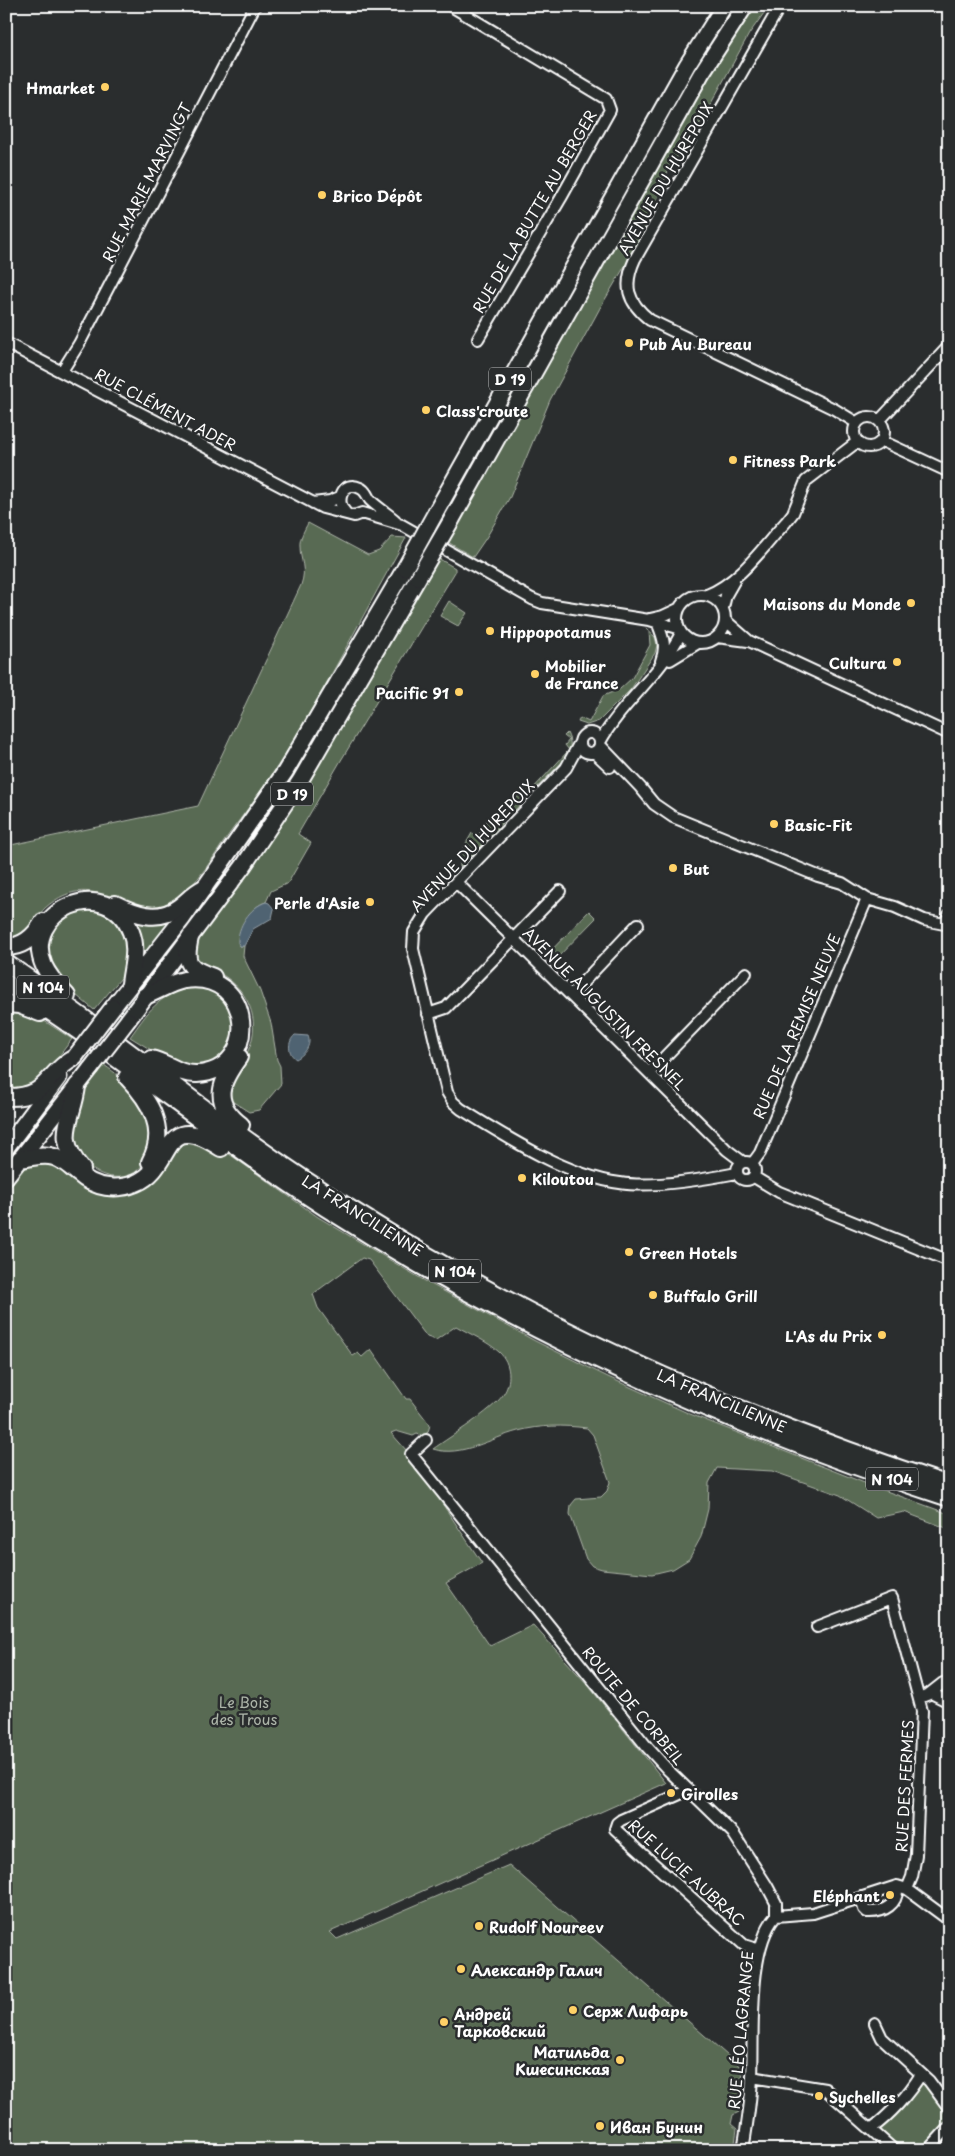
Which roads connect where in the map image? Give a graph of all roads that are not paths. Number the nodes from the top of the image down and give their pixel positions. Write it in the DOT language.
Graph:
graph roads {
  1 [pos="255,6"];
  2 [pos="450,6"];
  3 [pos="724,6"];
  4 [pos="744,6"];
  5 [pos="780,6"];
  6 [pos="478,339"];
  7 [pos="6,343"];
  8 [pos="949,346"];
  9 [pos="62,371"];
  10 [pos="878,420"];
  11 [pos="857,423"];
  12 [pos="882,441"];
  13 [pos="857,442"];
  14 [pos="949,472"];
  15 [pos="340,497"];
  16 [pos="369,498"];
  17 [pos="312,503"];
  18 [pos="346,513"];
  19 [pos="362,513"];
  20 [pos="402,526"];
  21 [pos="737,576"];
  22 [pos="707,595"];
  23 [pos="723,608"];
  24 [pos="678,609"];
  25 [pos="725,620"];
  26 [pos="653,621"];
  27 [pos="680,631"];
  28 [pos="717,637"];
  29 [pos="749,641"];
  30 [pos="698,643"];
  31 [pos="658,670"];
  32 [pos="617,714"];
  33 [pos="590,732"];
  34 [pos="949,734"];
  35 [pos="579,744"];
  36 [pos="596,748"];
  37 [pos="566,768"];
  38 [pos="456,882"];
  39 [pos="204,888"];
  40 [pos="560,891"];
  41 [pos="867,898"];
  42 [pos="947,922"];
  43 [pos="638,924"];
  44 [pos="190,937"];
  45 [pos="513,938"];
  46 [pos="6,947"];
  47 [pos="6,963"];
  48 [pos="746,973"];
  49 [pos="6,983"];
  50 [pos="130,984"];
  51 [pos="570,995"];
  52 [pos="146,996"];
  53 [pos="6,1004"];
  54 [pos="78,1013"];
  55 [pos="428,1014"];
  56 [pos="57,1016"];
  57 [pos="138,1057"];
  58 [pos="74,1058"];
  59 [pos="124,1065"];
  60 [pos="649,1073"];
  61 [pos="77,1086"];
  62 [pos="6,1097"];
  63 [pos="255,1145"];
  64 [pos="6,1148"];
  65 [pos="20,1159"];
  66 [pos="744,1167"];
  67 [pos="279,1176"];
  68 [pos="6,1177"];
  69 [pos="949,1261"];
  70 [pos="426,1440"];
  71 [pos="836,1460"];
  72 [pos="949,1476"];
  73 [pos="924,1477"];
  74 [pos="949,1485"];
  75 [pos="949,1498"];
  76 [pos="949,1507"];
  77 [pos="817,1627"];
  78 [pos="943,1683"];
  79 [pos="931,1693"];
  80 [pos="919,1698"];
  81 [pos="949,1702"];
  82 [pos="689,1790"];
  83 [pos="897,1886"];
  84 [pos="907,1889"];
  85 [pos="861,1897"];
  86 [pos="776,1916"];
  87 [pos="949,1920"];
  88 [pos="760,1950"];
  89 [pos="875,2023"];
  90 [pos="921,2074"];
  91 [pos="752,2077"];
  92 [pos="949,2108"];
  93 [pos="949,2127"];
  94 [pos="871,2129"];
  95 [pos="743,2150"];
  96 [pos="894,2150"];
  97 [pos="928,2150"];
  1 -- 9 [label="street, RUE MARIE MARVINGT"];
  2 -- 6 [label="street, RUE DE LA BUTTE AU BERGER"];
  3 -- 39 [label="main road, D 19, bridge"];
  4 -- 44 [label="main road, D 19, bridge"];
  5 -- 11 [label="street, AVENUE DU HUREPOIX"];
  7 -- 9 [label="street, RUE CLÉMENT ADER"];
  8 -- 10 [label="street"];
  9 -- 17 [label="street, RUE CLÉMENT ADER"];
  10 -- 11 [label="street"];
  10 -- 12 [label="street"];
  11 -- 13 [label="street"];
  12 -- 13 [label="street"];
  12 -- 14 [label="street"];
  13 -- 21 [label="street"];
  15 -- 16 [label="street, RUE CLÉMENT ADER"];
  15 -- 17 [label="street, RUE CLÉMENT ADER"];
  15 -- 18 [label="street"];
  16 -- 19 [label="street"];
  16 -- 20 [label="street, RUE CLÉMENT ADER"];
  17 -- 18 [label="street, RUE CLÉMENT ADER"];
  18 -- 19 [label="street, RUE CLÉMENT ADER"];
  19 -- 20 [label="street, RUE CLÉMENT ADER"];
  20 -- 26 [label="street, RUE CLÉMENT ADER"];
  21 -- 22 [label="street"];
  21 -- 23 [label="street"];
  22 -- 23 [label="street"];
  22 -- 24 [label="street"];
  23 -- 25 [label="street"];
  24 -- 26 [label="street, RUE CLÉMENT ADER"];
  24 -- 27 [label="street"];
  25 -- 28 [label="street"];
  25 -- 29 [label="street"];
  26 -- 27 [label="street, RUE CLÉMENT ADER"];
  26 -- 31 [label="street"];
  27 -- 30 [label="street"];
  27 -- 31 [label="street, AVENUE DU HUREPOIX"];
  28 -- 29 [label="street"];
  28 -- 30 [label="street"];
  29 -- 34 [label="street"];
  30 -- 31 [label="street, AVENUE DU HUREPOIX"];
  31 -- 32 [label="street, AVENUE DU HUREPOIX"];
  32 -- 33 [label="street, AVENUE DU HUREPOIX"];
  32 -- 36 [label="street, AVENUE DU HUREPOIX"];
  33 -- 35 [label="street"];
  33 -- 36 [label="street"];
  35 -- 36 [label="street"];
  35 -- 37 [label="street, AVENUE DU HUREPOIX"];
  36 -- 37 [label="street, AVENUE DU HUREPOIX"];
  36 -- 41 [label="street"];
  37 -- 38 [label="street, AVENUE DU HUREPOIX"];
  38 -- 45 [label="street, AVENUE AUGUSTIN FRESNEL"];
  38 -- 55 [label="street, AVENUE DU HUREPOIX"];
  39 -- 46 [label="highway"];
  39 -- 50 [label="main road, D 19"];
  40 -- 45 [label="street"];
  41 -- 42 [label="street"];
  41 -- 66 [label="street, RUE DE LA REMISE NEUVE"];
  43 -- 51 [label="street"];
  44 -- 52 [label="main road, D 19"];
  44 -- 63 [label="highway"];
  45 -- 51 [label="street, AVENUE AUGUSTIN FRESNEL"];
  45 -- 55 [label="street"];
  47 -- 54 [label="highway, LA FRANCILIENNE / N 104"];
  48 -- 60 [label="street"];
  49 -- 56 [label="highway, LA FRANCILIENNE / N 104"];
  50 -- 54 [label="highway"];
  50 -- 58 [label="main road, D 19, bridge"];
  51 -- 60 [label="street, AVENUE AUGUSTIN FRESNEL"];
  52 -- 57 [label="highway"];
  52 -- 61 [label="main road, D 19, bridge"];
  53 -- 56 [label="highway"];
  54 -- 57 [label="highway, LA FRANCILIENNE / N 104"];
  55 -- 66 [label="street, AVENUE DU HUREPOIX"];
  56 -- 59 [label="highway, LA FRANCILIENNE / N 104"];
  57 -- 63 [label="highway, LA FRANCILIENNE / N 104"];
  58 -- 62 [label="highway"];
  58 -- 64 [label="main road"];
  59 -- 61 [label="highway"];
  59 -- 67 [label="highway, LA FRANCILIENNE / N 104"];
  60 -- 66 [label="street, AVENUE AUGUSTIN FRESNEL"];
  61 -- 65 [label="main road"];
  63 -- 73 [label="highway, LA FRANCILIENNE / N 104"];
  65 -- 67 [label="highway"];
  65 -- 68 [label="main road"];
  66 -- 69 [label="street"];
  67 -- 71 [label="highway, LA FRANCILIENNE / N 104"];
  70 -- 82 [label="street, ROUTE DE CORBEIL"];
  71 -- 75 [label="highway, LA FRANCILIENNE / N 104"];
  71 -- 76 [label="highway"];
  72 -- 73 [label="highway"];
  73 -- 74 [label="highway, LA FRANCILIENNE / N 104"];
  77 -- 80 [label="street, RUE DES FERMES"];
  78 -- 79 [label="street"];
  79 -- 80 [label="street"];
  79 -- 81 [label="street"];
  80 -- 84 [label="street, RUE DES FERMES"];
  82 -- 86 [label="street, ROUTE DE CORBEIL"];
  82 -- 88 [label="street, RUE LUCIE AUBRAC"];
  83 -- 84 [label="street"];
  83 -- 85 [label="street"];
  83 -- 85 [label="street"];
  84 -- 87 [label="street"];
  85 -- 86 [label="street"];
  86 -- 88 [label="street, RUE LÉO LAGRANGE"];
  88 -- 91 [label="street, RUE LÉO LAGRANGE"];
  89 -- 90 [label="street"];
  90 -- 92 [label="street"];
  90 -- 94 [label="street"];
  91 -- 94 [label="street"];
  91 -- 95 [label="street, RUE LÉO LAGRANGE"];
  93 -- 97 [label="street"];
  94 -- 96 [label="street"];
}
